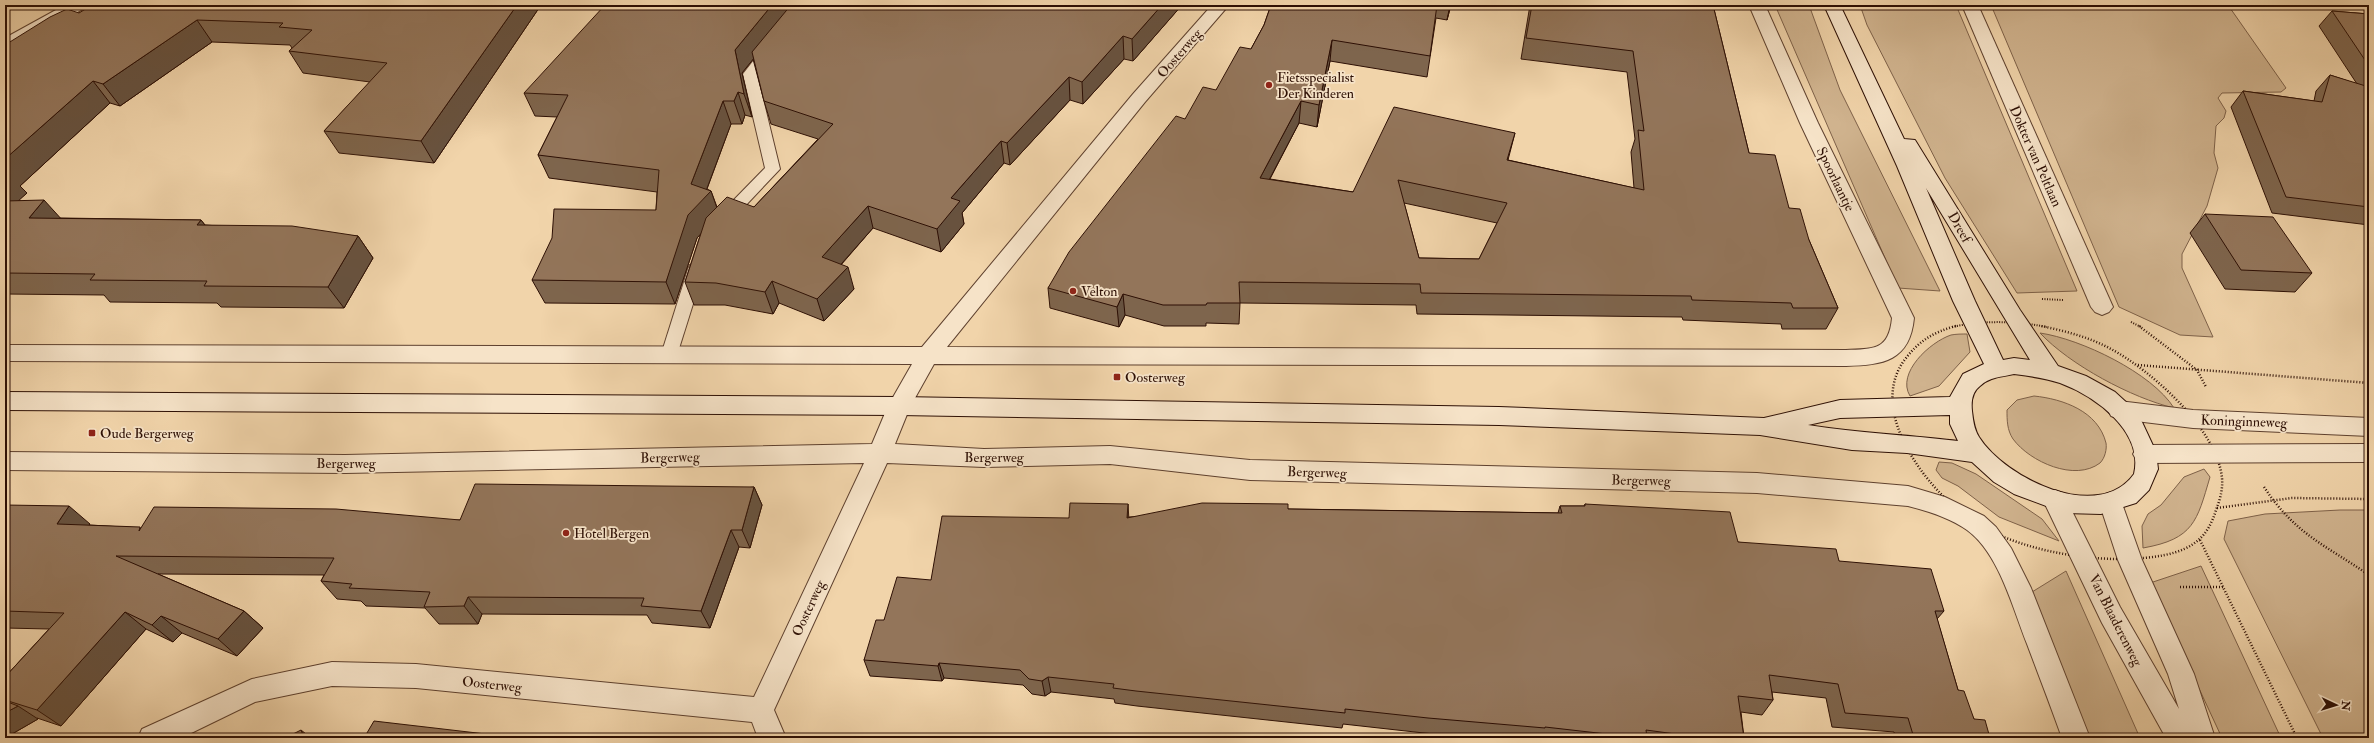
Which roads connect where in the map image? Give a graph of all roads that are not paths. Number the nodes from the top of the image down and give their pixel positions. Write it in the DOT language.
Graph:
graph roads {
  1 [pos="77,5"];
  2 [pos="1221,5"];
  3 [pos="1757,5"];
  4 [pos="1832,5"];
  5 [pos="1970,5"];
  6 [pos="778,40"];
  7 [pos="5,45"];
  8 [pos="1868,83"];
  9 [pos="716,228"];
  10 [pos="701,253"];
  11 [pos="2102,307"];
  12 [pos="5,352"];
  13 [pos="669,354"];
  14 [pos="928,355"];
  15 [pos="1997,369"];
  16 [pos="2050,372"];
  17 [pos="5,401"];
  18 [pos="899,406"];
  19 [pos="1960,406"];
  20 [pos="2119,410"];
  21 [pos="1760,426"];
  22 [pos="2369,427"];
  23 [pos="880,453"];
  24 [pos="1978,453"];
  25 [pos="2369,453"];
  26 [pos="2145,454"];
  27 [pos="5,460"];
  28 [pos="2055,500"];
  29 [pos="2111,502"];
  30 [pos="761,710"];
  31 [pos="152,738"];
  32 [pos="772,738"];
  33 [pos="2076,738"];
  34 [pos="2181,738"];
  35 [pos="2201,738"];
  1 -- 7 [label="street"];
  2 -- 14 [label="street, Oosterweg"];
  3 -- 14 [label="street, Spoorlaantje"];
  4 -- 8 [label="street, Dreef"];
  5 -- 11 [label="street, Dokter van Peltlaan"];
  6 -- 9 [label="lane"];
  8 -- 15 [label="street, Dreef"];
  8 -- 16 [label="street, Dreef"];
  10 -- 13 [label="lane"];
  12 -- 13 [label="street"];
  13 -- 14 [label="street"];
  14 -- 18 [label="street, Oosterweg"];
  15 -- 16 [label="street"];
  15 -- 19 [label="street"];
  16 -- 20 [label="street"];
  17 -- 18 [label="street"];
  18 -- 21 [label="street"];
  18 -- 23 [label="street, Oosterweg"];
  19 -- 21 [label="street"];
  19 -- 24 [label="street"];
  20 -- 22 [label="street, Koninginneweg"];
  20 -- 26 [label="street"];
  21 -- 24 [label="street"];
  23 -- 27 [label="street, Bergerweg"];
  23 -- 30 [label="street, Oosterweg"];
  23 -- 33 [label="street, Bergerweg"];
  24 -- 28 [label="street"];
  25 -- 26 [label="street"];
  26 -- 29 [label="street"];
  28 -- 29 [label="street"];
  28 -- 34 [label="street, Van Blaaderenweg"];
  29 -- 35 [label="street"];
  30 -- 31 [label="street, Oosterweg"];
  30 -- 32 [label="street"];
}
